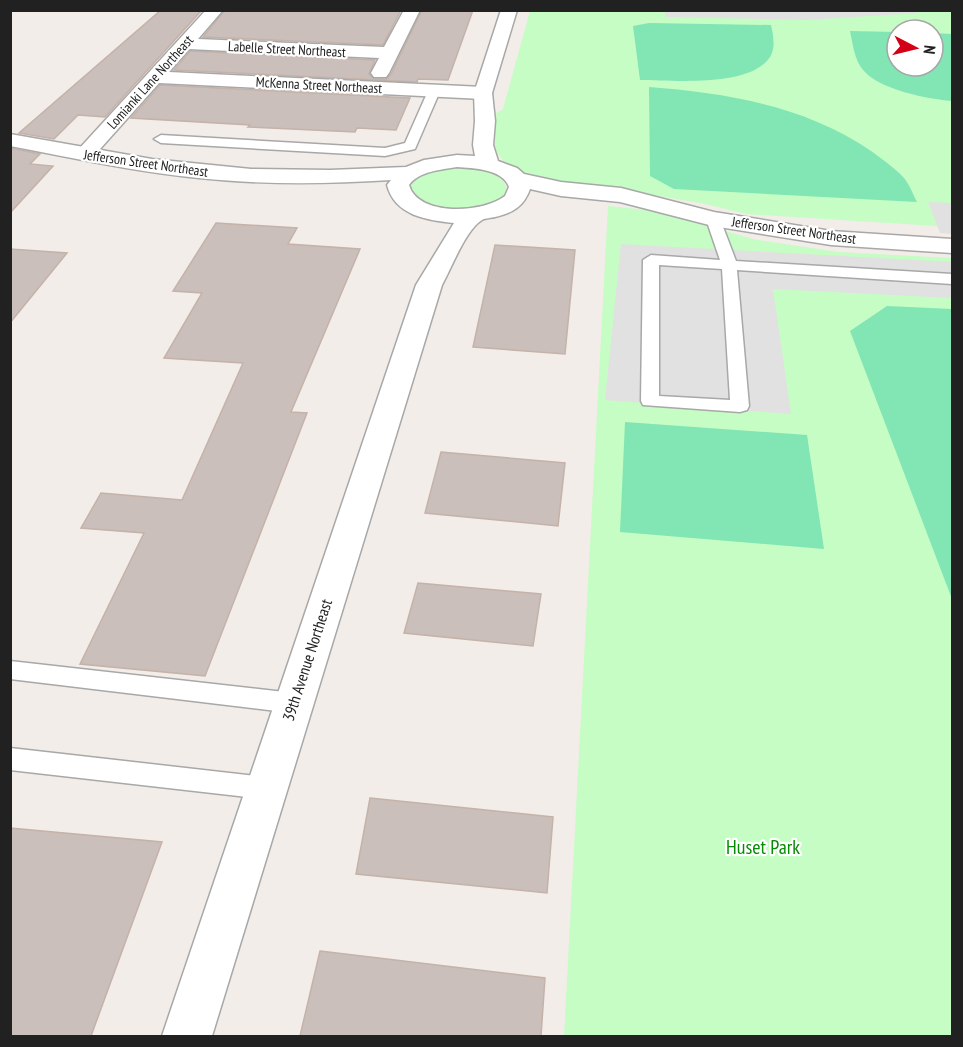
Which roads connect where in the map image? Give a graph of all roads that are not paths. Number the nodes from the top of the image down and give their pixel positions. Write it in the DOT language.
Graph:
graph roads {
  1 [pos="215,10"];
  2 [pos="412,10"];
  3 [pos="509,10"];
  4 [pos="185,44"];
  5 [pos="390,53"];
  6 [pos="154,77"];
  7 [pos="373,88"];
  8 [pos="434,91"];
  9 [pos="483,99"];
  10 [pos="161,139"];
  11 [pos="10,140"];
  12 [pos="85,154"];
  13 [pos="442,162"];
  14 [pos="488,164"];
  15 [pos="409,172"];
  16 [pos="282,177"];
  17 [pos="516,179"];
  18 [pos="399,195"];
  19 [pos="638,200"];
  20 [pos="506,206"];
  21 [pos="423,212"];
  22 [pos="473,216"];
  23 [pos="713,219"];
  24 [pos="952,246"];
  25 [pos="729,264"];
  26 [pos="952,279"];
  27 [pos="429,285"];
  28 [pos="10,670"];
  29 [pos="293,704"];
  30 [pos="10,759"];
  31 [pos="265,788"];
  32 [pos="187,1036"];
  1 -- 4 [label="street, Lomianki Lane Northeast"];
  2 -- 5 [label="street"];
  3 -- 9 [label="street"];
  4 -- 5 [label="street, Labelle Street Northeast"];
  4 -- 6 [label="street, Lomianki Lane Northeast"];
  5 -- 7 [label="street"];
  6 -- 7 [label="street, McKenna Street Northeast"];
  6 -- 12 [label="street, Lomianki Lane Northeast"];
  7 -- 8 [label="street, McKenna Street Northeast"];
  8 -- 9 [label="street, McKenna Street Northeast"];
  8 -- 10 [label="lane"];
  9 -- 13 [label="street"];
  9 -- 14 [label="street"];
  11 -- 12 [label="street, Jefferson Street Northeast"];
  12 -- 16 [label="street, Jefferson Street Northeast"];
  13 -- 14 [label="street"];
  13 -- 15 [label="street, Jefferson Street Northeast"];
  14 -- 17 [label="street, Jefferson Street Northeast"];
  15 -- 16 [label="street, Jefferson Street Northeast"];
  15 -- 18 [label="street"];
  16 -- 18 [label="street, Jefferson Street Northeast"];
  17 -- 19 [label="street, Jefferson Street Northeast"];
  17 -- 20 [label="street"];
  18 -- 21 [label="street"];
  19 -- 20 [label="street, Jefferson Street Northeast"];
  19 -- 23 [label="street, Jefferson Street Northeast"];
  20 -- 22 [label="street, Jefferson Street Northeast"];
  21 -- 22 [label="street, Jefferson Street Northeast"];
  21 -- 27 [label="street, 39th Avenue Northeast"];
  22 -- 27 [label="street, 39th Avenue Northeast"];
  23 -- 24 [label="street, Jefferson Street Northeast"];
  23 -- 25 [label="lane"];
  25 -- 25 [label="lane"];
  25 -- 26 [label="lane"];
  27 -- 29 [label="street, 39th Avenue Northeast"];
  28 -- 29 [label="lane"];
  29 -- 31 [label="street, 39th Avenue Northeast"];
  30 -- 31 [label="lane"];
  31 -- 32 [label="street, 39th Avenue Northeast"];
}
